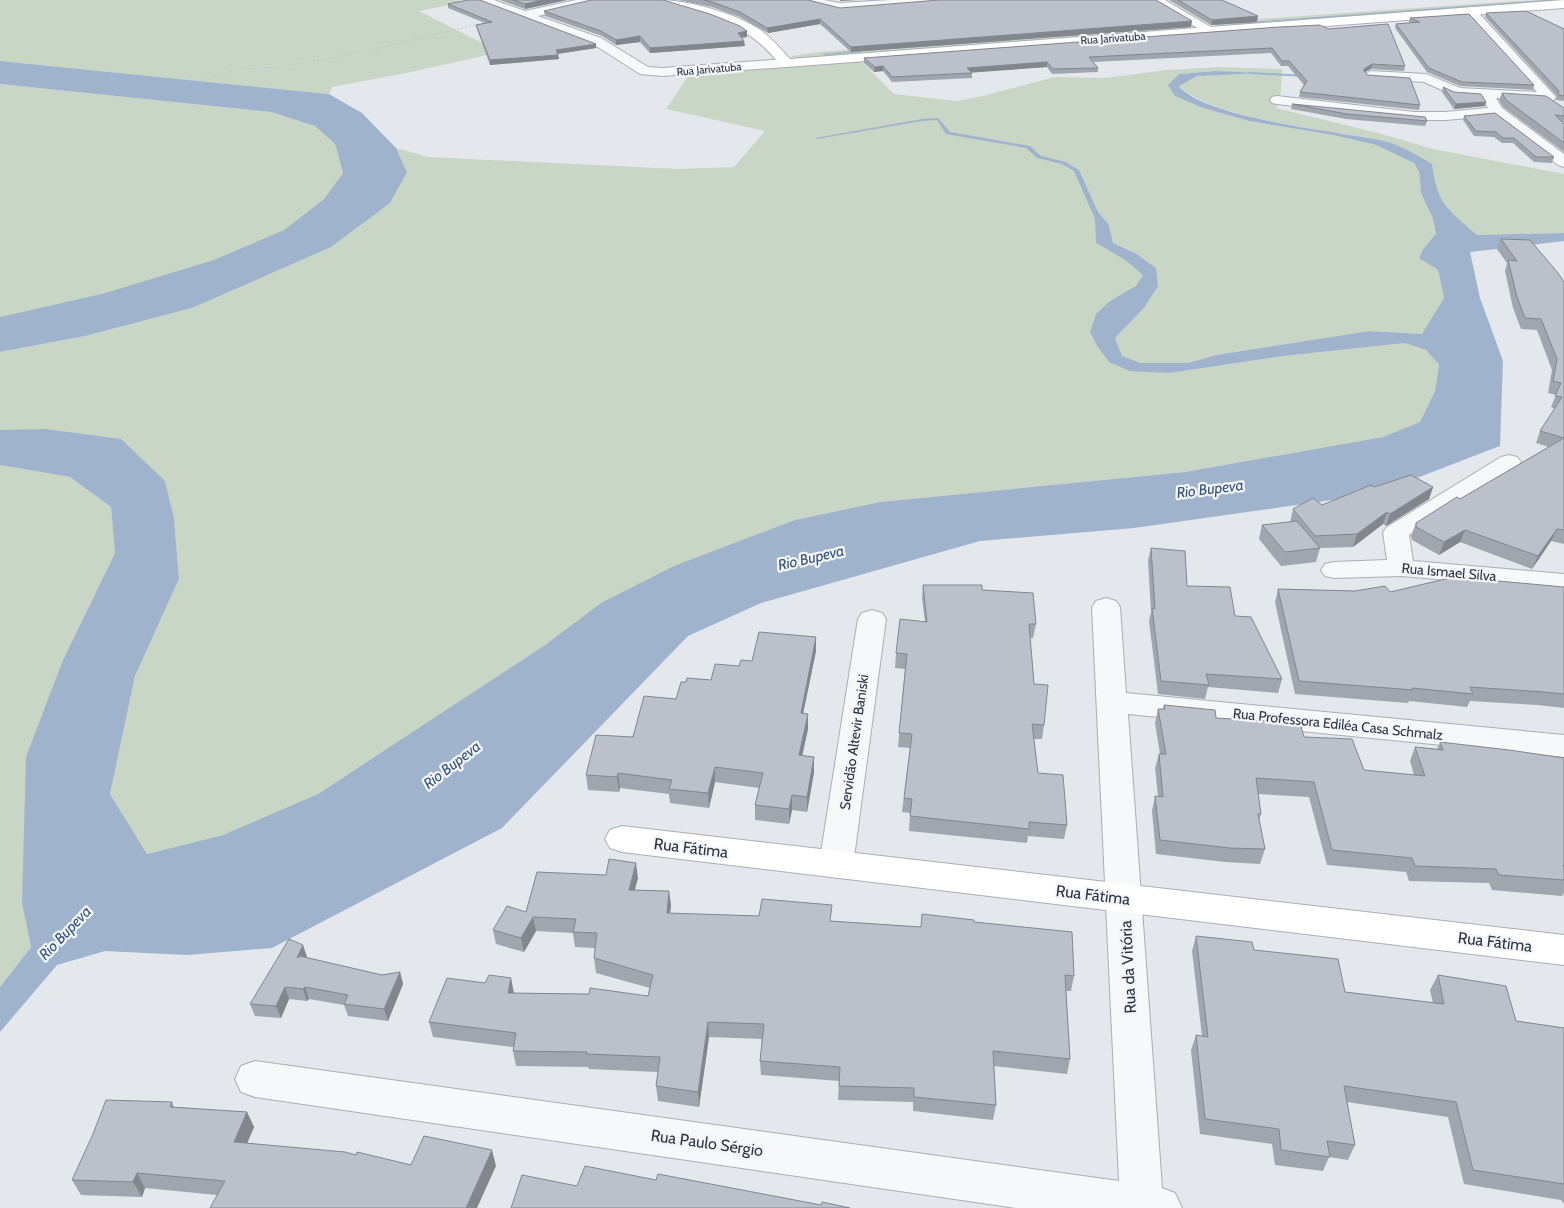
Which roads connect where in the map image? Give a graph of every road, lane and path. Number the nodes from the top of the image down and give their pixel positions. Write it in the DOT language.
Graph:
graph roads {
  1 [pos="483,0"];
  2 [pos="592,0"];
  3 [pos="663,0"];
  4 [pos="808,0"];
  5 [pos="941,0"];
  6 [pos="1156,0"];
  7 [pos="1493,0"];
  8 [pos="1564,4"];
  9 [pos="1470,11"];
  10 [pos="524,14"];
  11 [pos="1194,22"];
  12 [pos="1210,30"];
  13 [pos="782,58"];
  14 [pos="633,63"];
  15 [pos="1371,75"];
  16 [pos="207,79"];
  17 [pos="1486,94"];
  18 [pos="1277,100"];
  19 [pos="1497,111"];
  20 [pos="1564,162"];
  21 [pos="1509,462"];
  22 [pos="1401,568"];
  23 [pos="1334,570"];
  24 [pos="1564,582"];
  25 [pos="1106,606"];
  26 [pos="872,619"];
  27 [pos="1112,702"];
  28 [pos="1564,746"];
  29 [pos="622,839"];
  30 [pos="836,865"];
  31 [pos="1124,898"];
  32 [pos="1564,950"];
  33 [pos="254,1079"];
  34 [pos="1148,1207"];
  1 -- 10 [label="street, Rua Jarivatuba"];
  2 -- 10 [label="street"];
  3 -- 13 [label="street"];
  4 -- 5 [label="street"];
  6 -- 11 [label="street"];
  7 -- 11 [label="street, Rua Jarivatuba"];
  8 -- 9 [label="street, Rua Jarivatuba"];
  9 -- 12 [label="street, Rua Jarivatuba"];
  9 -- 17 [label="street"];
  10 -- 14 [label="street, Rua Jarivatuba"];
  10 -- 16 [label="path"];
  11 -- 12 [label="street"];
  11 -- 13 [label="street, Rua Jarivatuba"];
  12 -- 13 [label="street, Rua Jarivatuba"];
  13 -- 14 [label="street, Rua Jarivatuba"];
  13 -- 14 [label="street, Rua Jarivatuba"];
  15 -- 17 [label="street"];
  17 -- 19 [label="street"];
  18 -- 19 [label="street"];
  19 -- 20 [label="street"];
  21 -- 22 [label="street"];
  22 -- 23 [label="street, Rua Ismael Silva"];
  22 -- 24 [label="street, Rua Ismael Silva"];
  25 -- 27 [label="street, Rua da Vitória"];
  26 -- 30 [label="street, Servidão Altevir Baniski"];
  27 -- 28 [label="street, Rua Professora Ediléa Casa Schmalz"];
  27 -- 31 [label="street, Rua da Vitória"];
  29 -- 30 [label="street, Rua Fátima"];
  30 -- 31 [label="street, Rua Fátima"];
  31 -- 32 [label="street, Rua Fátima"];
  31 -- 34 [label="street, Rua da Vitória"];
  33 -- 34 [label="street, Rua Paulo Sérgio"];
}
